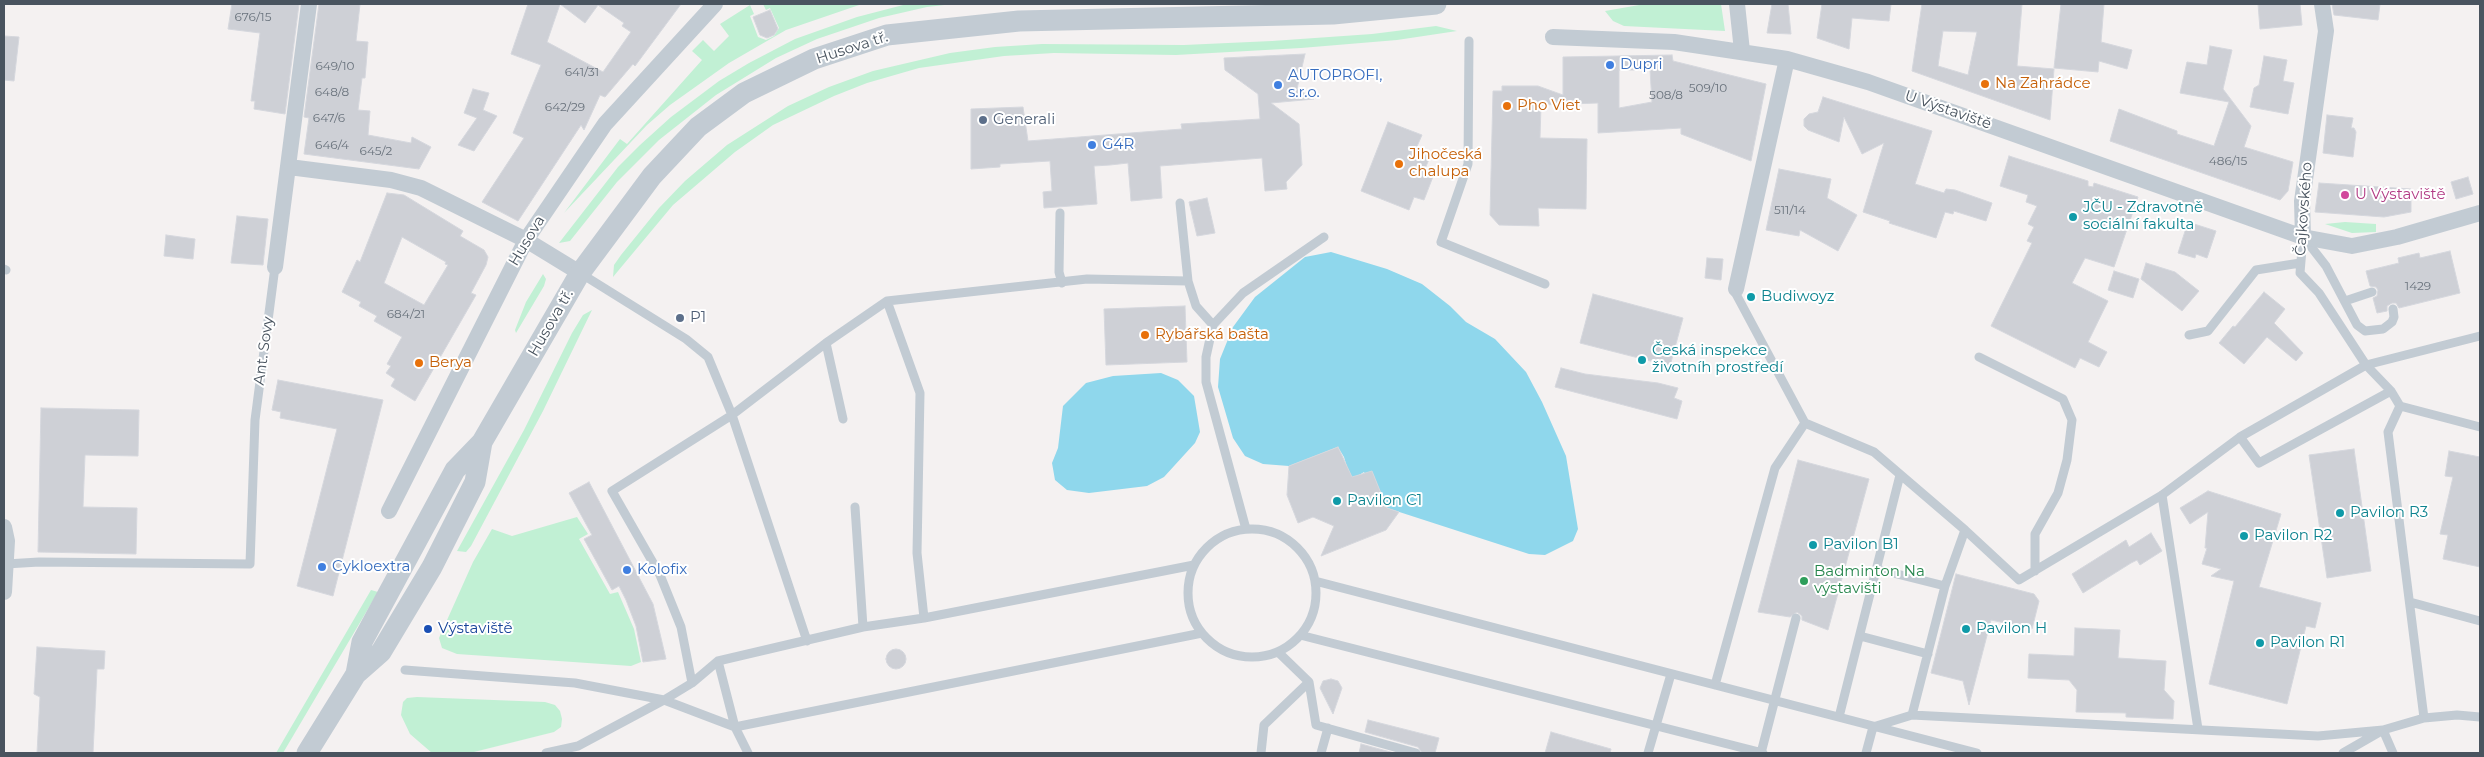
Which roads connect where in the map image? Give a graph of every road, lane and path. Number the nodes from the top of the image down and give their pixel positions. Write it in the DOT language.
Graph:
graph roads {
  1 [pos="310,4"];
  2 [pos="715,4"];
  3 [pos="1436,4"];
  4 [pos="1737,4"];
  5 [pos="2322,4"];
  6 [pos="1552,37"];
  7 [pos="1469,42"];
  8 [pos="1742,51"];
  9 [pos="1787,58"];
  10 [pos="289,167"];
  11 [pos="1180,203"];
  12 [pos="1060,213"];
  13 [pos="2480,213"];
  14 [pos="1324,237"];
  15 [pos="2303,237"];
  16 [pos="526,240"];
  17 [pos="2300,263"];
  18 [pos="275,267"];
  19 [pos="580,273"];
  20 [pos="1188,281"];
  21 [pos="1062,283"];
  22 [pos="1545,284"];
  23 [pos="1736,289"];
  24 [pos="2372,292"];
  25 [pos="887,301"];
  26 [pos="2345,301"];
  27 [pos="2393,310"];
  28 [pos="1213,325"];
  29 [pos="2189,335"];
  30 [pos="2480,336"];
  31 [pos="826,343"];
  32 [pos="1978,357"];
  33 [pos="2366,365"];
  34 [pos="2391,391"];
  35 [pos="2400,406"];
  36 [pos="732,415"];
  37 [pos="843,419"];
  38 [pos="1805,423"];
  39 [pos="2480,427"];
  40 [pos="2240,437"];
  41 [pos="1900,475"];
  42 [pos="2162,495"];
  43 [pos="855,507"];
  44 [pos="389,512"];
  45 [pos="4,527"];
  46 [pos="1246,529"];
  47 [pos="1965,530"];
  48 [pos="6,564"];
  49 [pos="1194,565"];
  50 [pos="1877,569"];
  51 [pos="2035,571"];
  52 [pos="1315,581"];
  53 [pos="1945,586"];
  54 [pos="4,592"];
  55 [pos="2410,602"];
  56 [pos="924,618"];
  57 [pos="1796,618"];
  58 [pos="2480,621"];
  59 [pos="863,628"];
  60 [pos="1202,633"];
  61 [pos="1300,635"];
  62 [pos="1860,636"];
  63 [pos="807,641"];
  64 [pos="1278,652"];
  65 [pos="1928,654"];
  66 [pos="718,661"];
  67 [pos="405,670"];
  68 [pos="1671,674"];
  69 [pos="1309,682"];
  70 [pos="692,683"];
  71 [pos="1714,685"];
  72 [pos="664,700"];
  73 [pos="1775,700"];
  74 [pos="1912,716"];
  75 [pos="1839,717"];
  76 [pos="2480,717"];
  77 [pos="2424,718"];
  78 [pos="1658,726"];
  79 [pos="736,727"];
  80 [pos="1873,727"];
  81 [pos="1328,728"];
  82 [pos="2198,729"];
  83 [pos="2383,730"];
  84 [pos="307,753"];
  85 [pos="546,753"];
  86 [pos="748,753"];
  87 [pos="1261,753"];
  88 [pos="1321,753"];
  89 [pos="1416,753"];
  90 [pos="1648,753"];
  91 [pos="1762,753"];
  92 [pos="1866,753"];
  93 [pos="1977,753"];
  94 [pos="2343,753"];
  95 [pos="2393,753"];
  1 -- 10 [label="street, Ant. Sovy"];
  2 -- 16 [label="street, Husova"];
  3 -- 19 [label="street, Husova tř."];
  4 -- 8 [label="street"];
  5 -- 15 [label="street, Čajkovského"];
  6 -- 8 [label="street, U Výstaviště"];
  7 -- 22 [label="lane"];
  8 -- 9 [label="street, U Výstaviště"];
  9 -- 15 [label="street, U Výstaviště"];
  9 -- 23 [label="street"];
  10 -- 16 [label="street"];
  10 -- 18 [label="street, Ant. Sovy"];
  11 -- 20 [label="lane"];
  12 -- 21 [label="lane"];
  13 -- 15 [label="street, U Výstaviště"];
  14 -- 28 [label="lane"];
  15 -- 17 [label="lane, Čajkovského"];
  15 -- 26 [label="lane"];
  16 -- 19 [label="street"];
  16 -- 44 [label="street, Husova"];
  17 -- 29 [label="lane"];
  17 -- 33 [label="lane, Čajkovského"];
  18 -- 48 [label="lane, Ant. Sovy"];
  19 -- 36 [label="lane"];
  19 -- 84 [label="street, Husova tř."];
  20 -- 21 [label="lane"];
  20 -- 28 [label="lane"];
  21 -- 25 [label="lane"];
  23 -- 38 [label="lane"];
  24 -- 26 [label="lane"];
  25 -- 31 [label="lane"];
  25 -- 56 [label="lane"];
  26 -- 27 [label="lane"];
  28 -- 46 [label="lane"];
  30 -- 33 [label="lane"];
  31 -- 36 [label="lane"];
  31 -- 37 [label="lane"];
  32 -- 51 [label="lane"];
  33 -- 34 [label="lane, Čajkovského"];
  33 -- 40 [label="lane"];
  34 -- 35 [label="lane, Čajkovského"];
  34 -- 40 [label="lane"];
  35 -- 39 [label="lane"];
  35 -- 55 [label="lane"];
  36 -- 63 [label="lane"];
  36 -- 70 [label="lane"];
  38 -- 41 [label="lane"];
  38 -- 71 [label="lane"];
  40 -- 42 [label="lane"];
  41 -- 47 [label="lane"];
  41 -- 50 [label="lane"];
  42 -- 51 [label="lane"];
  42 -- 82 [label="lane"];
  43 -- 59 [label="lane"];
  45 -- 48 [label="street"];
  46 -- 49 [label="lane"];
  46 -- 52 [label="lane"];
  47 -- 51 [label="lane"];
  47 -- 53 [label="lane"];
  48 -- 54 [label="street"];
  49 -- 56 [label="lane"];
  49 -- 60 [label="lane"];
  50 -- 53 [label="lane"];
  50 -- 62 [label="lane"];
  52 -- 61 [label="lane"];
  52 -- 68 [label="lane"];
  53 -- 65 [label="lane"];
  55 -- 58 [label="lane"];
  55 -- 77 [label="lane"];
  56 -- 59 [label="lane"];
  57 -- 73 [label="lane"];
  59 -- 63 [label="lane"];
  60 -- 64 [label="lane"];
  60 -- 79 [label="lane"];
  61 -- 64 [label="lane"];
  61 -- 78 [label="lane"];
  62 -- 65 [label="lane"];
  62 -- 75 [label="lane"];
  63 -- 66 [label="lane"];
  64 -- 69 [label="lane"];
  65 -- 74 [label="lane"];
  66 -- 70 [label="lane"];
  66 -- 79 [label="lane"];
  67 -- 72 [label="lane"];
  68 -- 71 [label="lane"];
  68 -- 78 [label="lane"];
  69 -- 81 [label="lane"];
  69 -- 87 [label="lane"];
  70 -- 72 [label="lane"];
  71 -- 73 [label="lane"];
  72 -- 79 [label="lane"];
  72 -- 85 [label="lane"];
  73 -- 75 [label="lane"];
  73 -- 91 [label="lane"];
  74 -- 80 [label="lane"];
  74 -- 82 [label="lane"];
  75 -- 80 [label="lane"];
  76 -- 77 [label="lane"];
  77 -- 83 [label="lane"];
  78 -- 90 [label="lane"];
  78 -- 91 [label="lane"];
  79 -- 86 [label="lane"];
  80 -- 92 [label="lane"];
  80 -- 93 [label="lane"];
  81 -- 88 [label="lane"];
  81 -- 89 [label="lane"];
  82 -- 83 [label="lane"];
  83 -- 94 [label="lane"];
  83 -- 95 [label="lane"];
}
